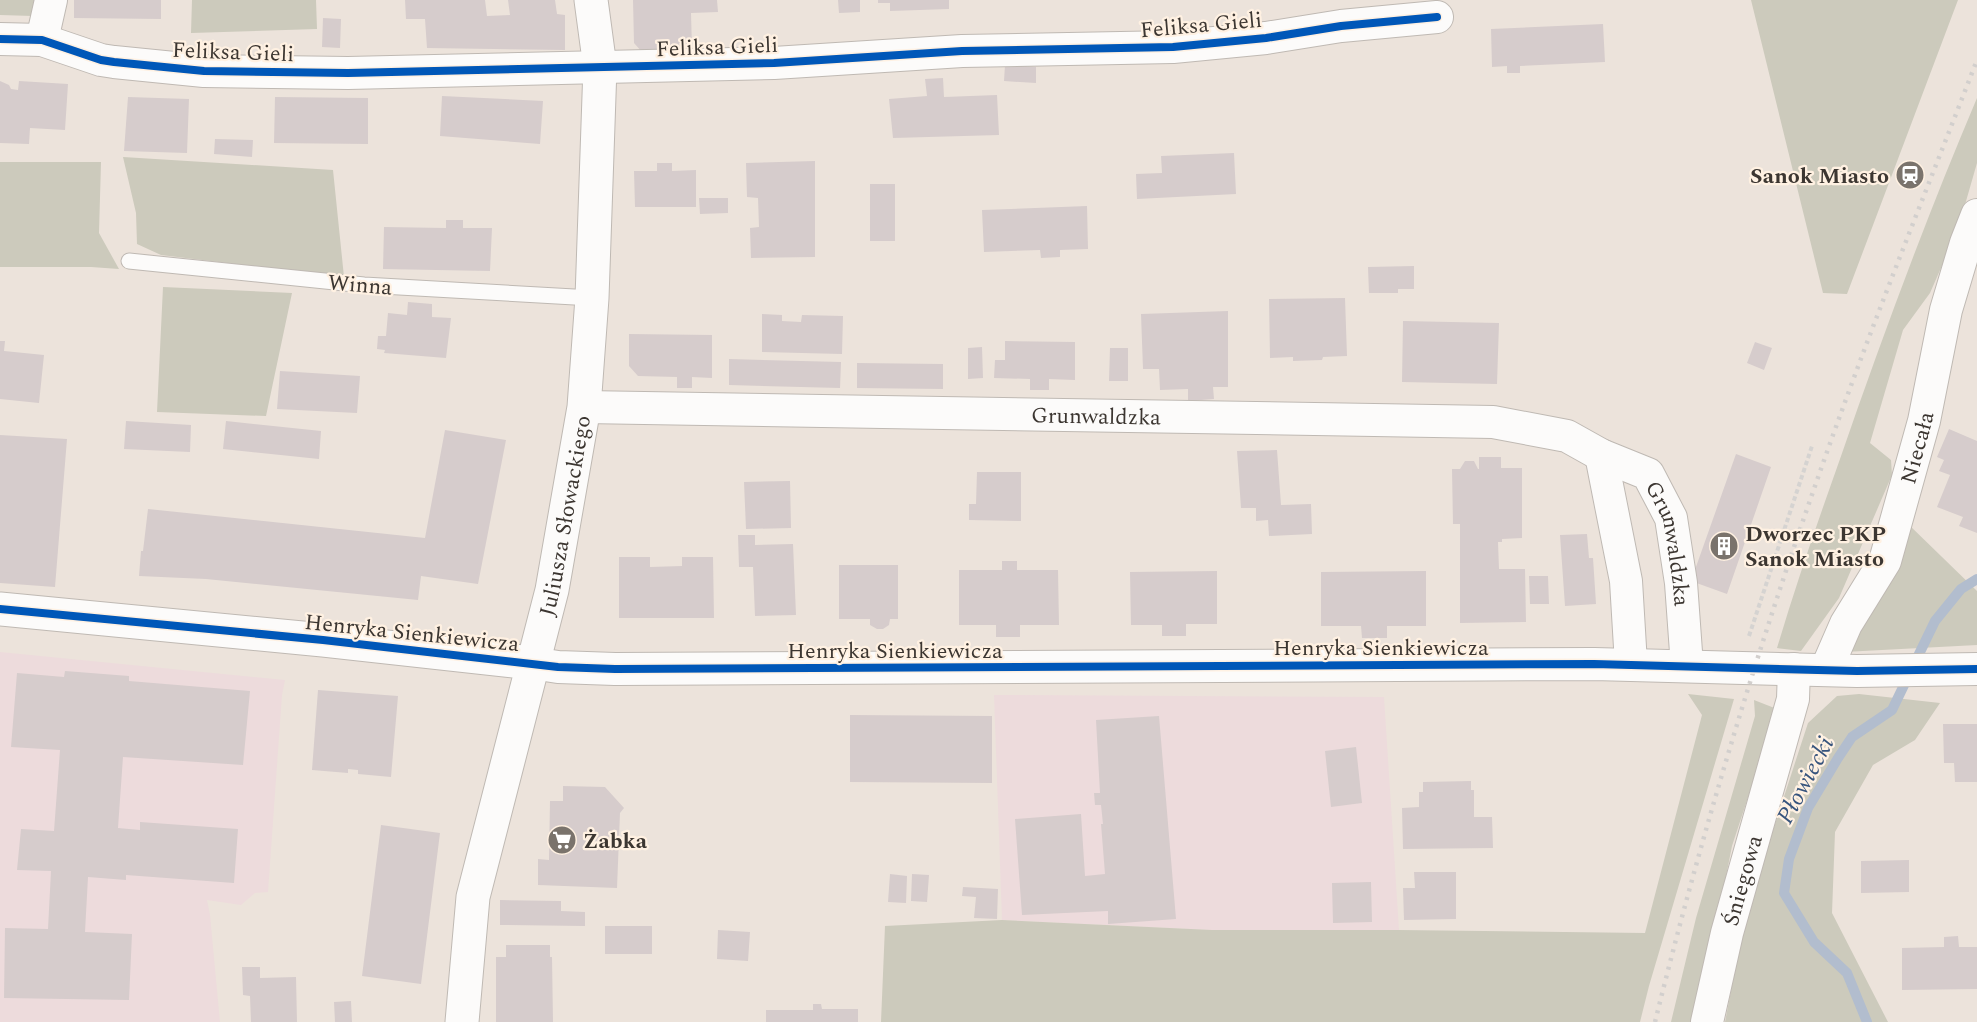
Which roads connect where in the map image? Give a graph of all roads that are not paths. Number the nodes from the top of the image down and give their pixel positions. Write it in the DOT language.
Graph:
graph roads {
  1 [pos="51,0"];
  2 [pos="591,0"];
  3 [pos="1437,17"];
  4 [pos="0,39"];
  5 [pos="42,40"];
  6 [pos="600,68"];
  7 [pos="1977,215"];
  8 [pos="129,261"];
  9 [pos="592,298"];
  10 [pos="584,407"];
  11 [pos="1601,455"];
  12 [pos="0,609"];
  13 [pos="532,663"];
  14 [pos="1631,664"];
  15 [pos="1687,666"];
  16 [pos="1794,669"];
  17 [pos="1976,669"];
  18 [pos="1826,670"];
  19 [pos="462,1022"];
  20 [pos="1707,1022"];
  1 -- 5 [label="street"];
  2 -- 6 [label="street, Juliusza Słowackiego"];
  3 -- 6 [label="street, Feliksa Gieli"];
  4 -- 5 [label="street, Feliksa Gieli"];
  5 -- 6 [label="street, Feliksa Gieli"];
  6 -- 9 [label="street, Juliusza Słowackiego"];
  7 -- 18 [label="street, Niecała"];
  8 -- 9 [label="lane, Winna"];
  9 -- 10 [label="street, Juliusza Słowackiego"];
  10 -- 11 [label="street, Grunwaldzka"];
  10 -- 13 [label="street, Juliusza Słowackiego"];
  11 -- 14 [label="street, Grunwaldzka"];
  11 -- 15 [label="street, Grunwaldzka"];
  12 -- 13 [label="street, Henryka Sienkiewicza"];
  13 -- 14 [label="street, Henryka Sienkiewicza"];
  13 -- 19 [label="street, Juliusza Słowackiego"];
  14 -- 15 [label="street, Henryka Sienkiewicza"];
  15 -- 16 [label="street, Henryka Sienkiewicza"];
  16 -- 18 [label="street, Henryka Sienkiewicza"];
  16 -- 20 [label="street, Śniegowa"];
  17 -- 18 [label="street, Henryka Sienkiewicza"];
}
